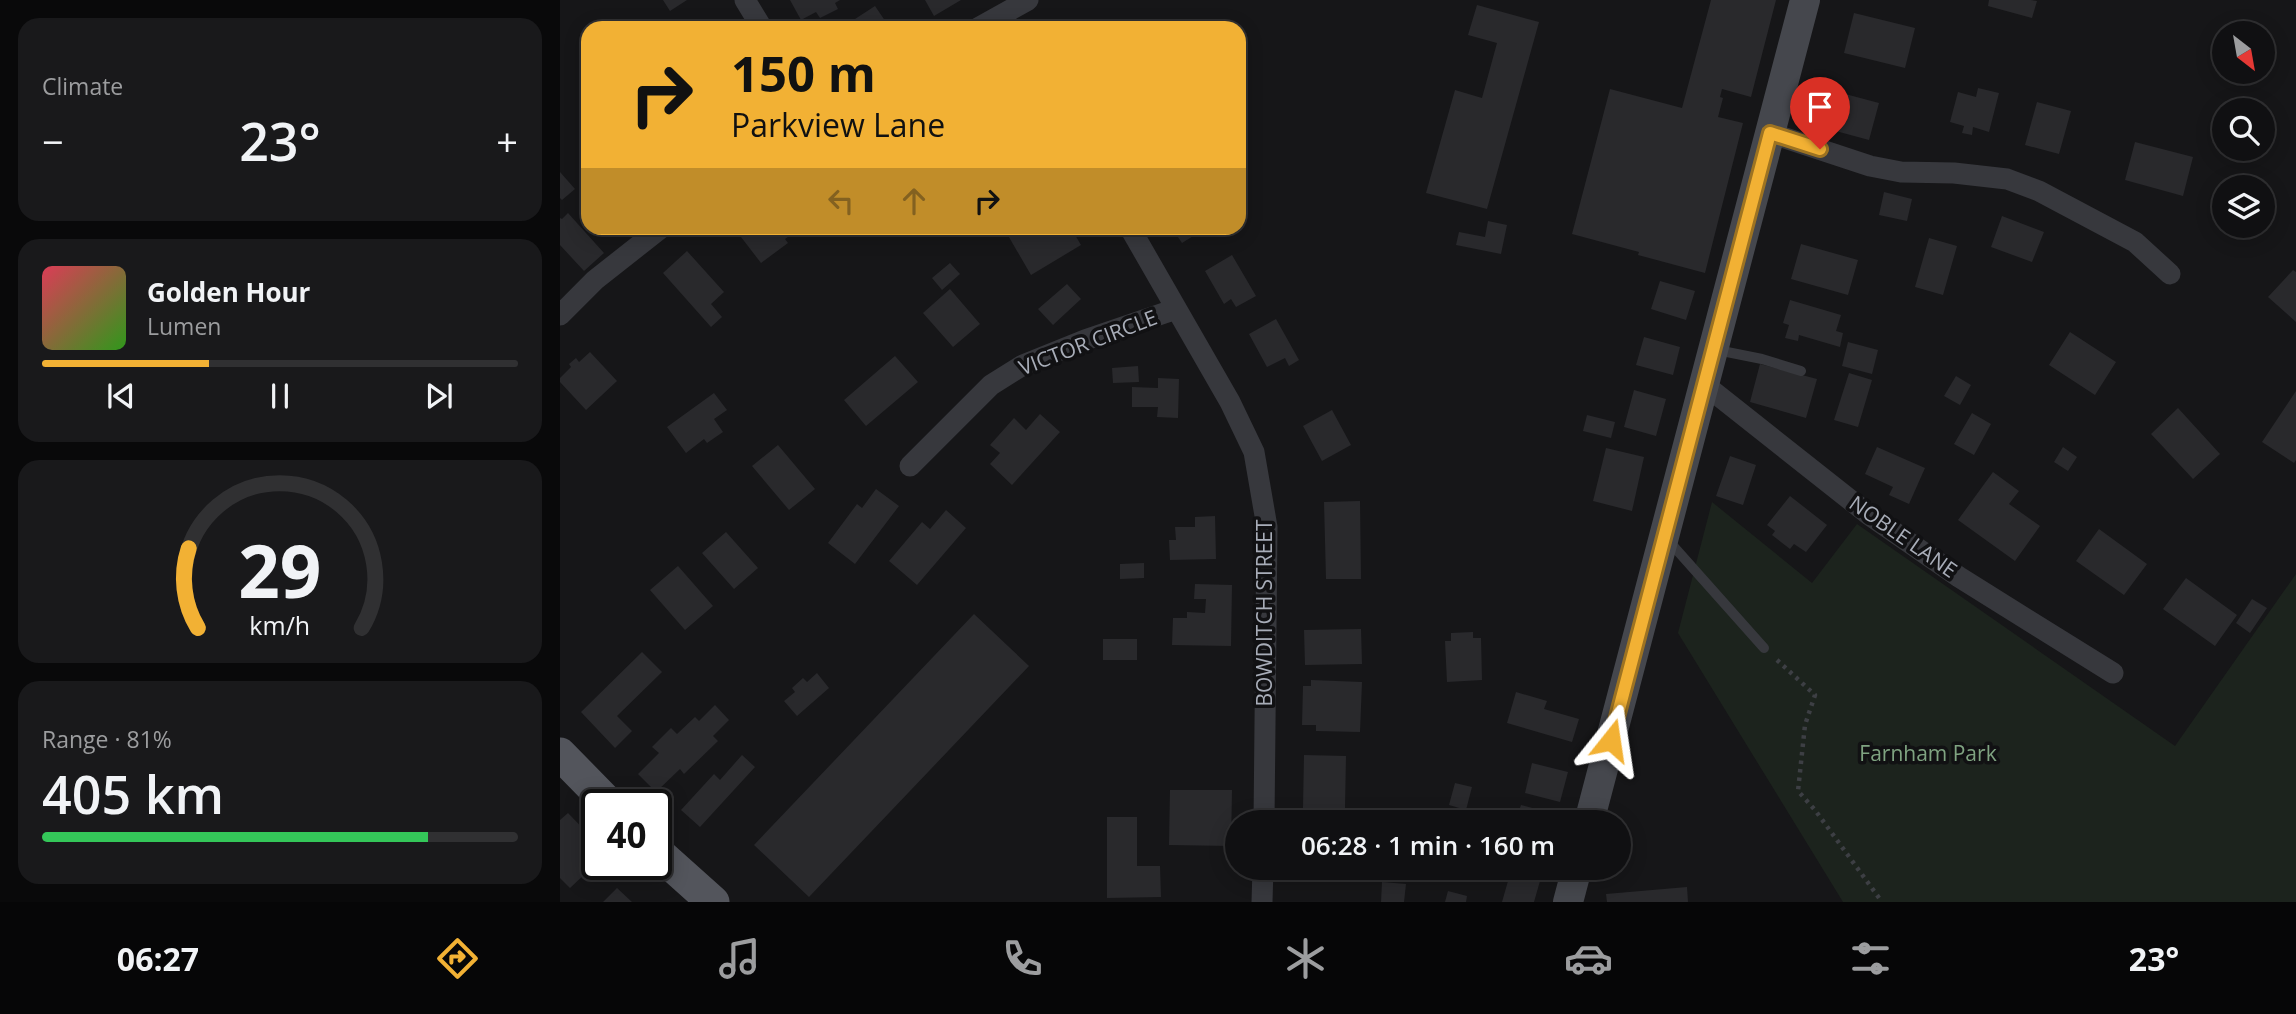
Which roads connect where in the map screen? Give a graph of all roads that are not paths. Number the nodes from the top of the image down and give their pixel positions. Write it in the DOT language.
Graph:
graph roads {
  1 [pos="745,0"];
  2 [pos="1028,0"];
  3 [pos="1805,0"];
  4 [pos="1010,20"];
  5 [pos="758,21"];
  6 [pos="1770,133"];
  7 [pos="652,235"];
  8 [pos="1134,235"];
  9 [pos="2170,274"];
  10 [pos="1177,309"];
  11 [pos="560,315"];
  12 [pos="1714,350"];
  13 [pos="1801,371"];
  14 [pos="1705,385"];
  15 [pos="909,466"];
  16 [pos="1665,537"];
  17 [pos="1764,648"];
  18 [pos="2113,673"];
  19 [pos="560,754"];
  20 [pos="594,789"];
  21 [pos="1264,810"];
  22 [pos="1592,810"];
  23 [pos="672,865"];
  24 [pos="1263,880"];
  25 [pos="1573,880"];
  26 [pos="713,902"];
  27 [pos="1262,902"];
  28 [pos="1567,902"];
  1 -- 5 [label="street"];
  2 -- 4 [label="street"];
  3 -- 6 [label="street"];
  6 -- 9 [label="street"];
  6 -- 12 [label="street"];
  7 -- 11 [label="street"];
  8 -- 10 [label="street, BOWDITCH STREET"];
  10 -- 15 [label="street, VICTOR CIRCLE"];
  10 -- 21 [label="street, BOWDITCH STREET"];
  12 -- 13 [label="lane"];
  12 -- 14 [label="street"];
  14 -- 16 [label="street"];
  14 -- 18 [label="street, NOBLE LANE"];
  16 -- 17 [label="lane"];
  16 -- 22 [label="street"];
  19 -- 20 [label="main road"];
  23 -- 26 [label="main road"];
  24 -- 27 [label="street"];
  25 -- 28 [label="street"];
}
